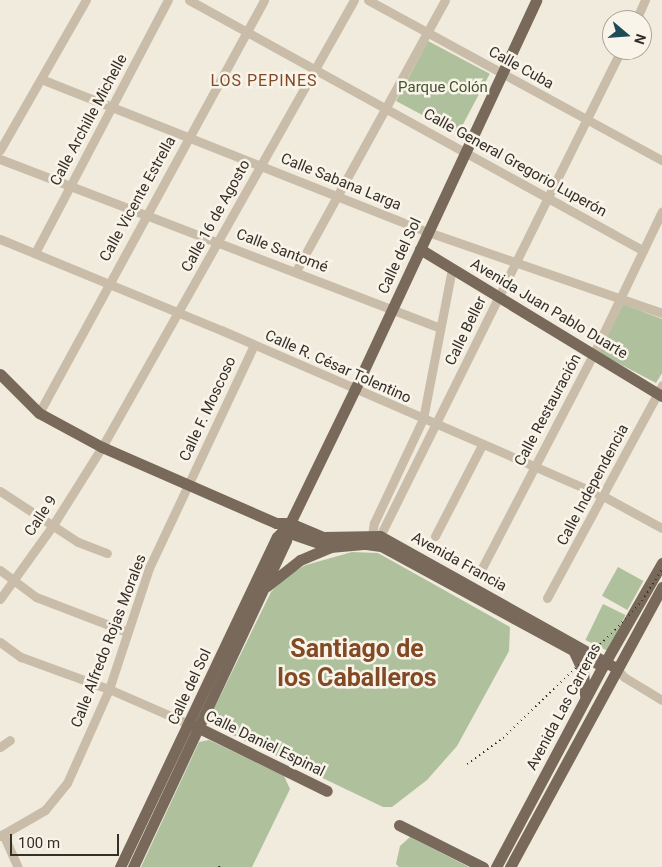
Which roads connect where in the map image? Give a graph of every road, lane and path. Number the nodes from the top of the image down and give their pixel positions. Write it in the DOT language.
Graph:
graph roads {
  1 [pos="86,0"];
  2 [pos="168,0"];
  3 [pos="189,0"];
  4 [pos="264,0"];
  5 [pos="354,0"];
  6 [pos="368,0"];
  7 [pos="445,0"];
  8 [pos="536,0"];
  9 [pos="247,31"];
  10 [pos="428,33"];
  11 [pos="616,60"];
  12 [pos="315,68"];
  13 [pos="501,73"];
  14 [pos="41,79"];
  15 [pos="387,106"];
  16 [pos="111,108"];
  17 [pos="588,120"];
  18 [pos="188,137"];
  19 [pos="0,150"];
  20 [pos="465,151"];
  21 [pos="0,159"];
  22 [pos="662,160"];
  23 [pos="260,165"];
  24 [pos="71,185"];
  25 [pos="337,195"];
  26 [pos="548,198"];
  27 [pos="662,211"];
  28 [pos="145,214"];
  29 [pos="428,232"];
  30 [pos="0,239"];
  31 [pos="217,240"];
  32 [pos="420,249"];
  33 [pos="642,250"];
  34 [pos="35,253"];
  35 [pos="516,263"];
  36 [pos="452,269"];
  37 [pos="296,270"];
  38 [pos="107,284"];
  39 [pos="498,296"];
  40 [pos="619,297"];
  41 [pos="392,308"];
  42 [pos="177,313"];
  43 [pos="662,313"];
  44 [pos="440,328"];
  45 [pos="254,345"];
  46 [pos="594,353"];
  47 [pos="0,374"];
  48 [pos="355,389"];
  49 [pos="660,391"];
  50 [pos="39,412"];
  51 [pos="423,420"];
  52 [pos="436,425"];
  53 [pos="482,445"];
  54 [pos="102,447"];
  55 [pos="532,467"];
  56 [pos="188,485"];
  57 [pos="0,491"];
  58 [pos="602,496"];
  59 [pos="53,525"];
  60 [pos="284,527"];
  61 [pos="662,528"];
  62 [pos="436,536"];
  63 [pos="374,540"];
  64 [pos="330,547"];
  65 [pos="107,553"];
  66 [pos="662,563"];
  67 [pos="482,568"];
  68 [pos="0,570"];
  69 [pos="13,580"];
  70 [pos="662,587"];
  71 [pos="260,593"];
  72 [pos="547,598"];
  73 [pos="0,599"];
  74 [pos="127,632"];
  75 [pos="0,642"];
  76 [pos="574,652"];
  77 [pos="605,663"];
  78 [pos="615,670"];
  79 [pos="109,688"];
  80 [pos="585,699"];
  81 [pos="662,700"];
  82 [pos="194,726"];
  83 [pos="10,740"];
  84 [pos="0,747"];
  85 [pos="327,791"];
  86 [pos="399,825"];
  87 [pos="2,835"];
  88 [pos="18,867"];
  89 [pos="120,867"];
  90 [pos="133,867"];
  91 [pos="483,867"];
  92 [pos="496,867"];
  93 [pos="510,867"];
  1 -- 14 [label="street"];
  2 -- 16 [label="street, Calle Archille Michelle"];
  3 -- 9 [label="street, Calle General Gregorio Luperón"];
  4 -- 9 [label="street, Calle Vicente Estrella"];
  5 -- 12 [label="street, Calle 16 de Agosto"];
  6 -- 10 [label="street, Calle Cuba"];
  7 -- 10 [label="street"];
  8 -- 13 [label="main road, Calle del Sol"];
  9 -- 12 [label="street, Calle General Gregorio Luperón"];
  9 -- 18 [label="street, Calle Vicente Estrella"];
  10 -- 13 [label="street, Calle Cuba"];
  10 -- 15 [label="street"];
  11 -- 17 [label="street, Calle Beller"];
  12 -- 15 [label="street, Calle General Gregorio Luperón"];
  12 -- 23 [label="street, Calle 16 de Agosto"];
  13 -- 17 [label="street, Calle Cuba"];
  13 -- 20 [label="main road, Calle del Sol"];
  14 -- 16 [label="street, Calle Sabana Larga"];
  14 -- 19 [label="street"];
  15 -- 20 [label="street, Calle General Gregorio Luperón"];
  15 -- 25 [label="street"];
  16 -- 18 [label="street, Calle Sabana Larga"];
  16 -- 24 [label="street, Calle Archille Michelle"];
  17 -- 22 [label="street, Calle Cuba"];
  17 -- 26 [label="street, Calle Beller"];
  18 -- 23 [label="street, Calle Sabana Larga"];
  18 -- 28 [label="street, Calle Vicente Estrella"];
  20 -- 26 [label="street, Calle General Gregorio Luperón"];
  20 -- 29 [label="main road, Calle del Sol"];
  21 -- 24 [label="street, Calle Santomé"];
  23 -- 25 [label="street, Calle Sabana Larga"];
  23 -- 31 [label="street, Calle 16 de Agosto"];
  24 -- 28 [label="street, Calle Santomé"];
  24 -- 34 [label="street, Calle Archille Michelle"];
  25 -- 29 [label="street, Calle Sabana Larga"];
  25 -- 37 [label="street"];
  26 -- 33 [label="street, Calle General Gregorio Luperón"];
  26 -- 35 [label="street, Calle Beller"];
  27 -- 33 [label="street, Calle Restauración"];
  28 -- 31 [label="street, Calle Santomé"];
  28 -- 38 [label="street, Calle Vicente Estrella"];
  29 -- 32 [label="main road, Calle del Sol"];
  29 -- 35 [label="street, Calle Sabana Larga"];
  30 -- 34 [label="street, Calle R. César Tolentino"];
  31 -- 37 [label="street, Calle Santomé"];
  31 -- 42 [label="street, Calle 16 de Agosto"];
  32 -- 36 [label="main road, Avenida Juan Pablo Duarte"];
  32 -- 41 [label="main road, Calle del Sol"];
  33 -- 40 [label="street, Calle Restauración"];
  34 -- 38 [label="street, Calle R. César Tolentino"];
  35 -- 39 [label="street, Calle Beller"];
  35 -- 40 [label="street, Calle Sabana Larga"];
  36 -- 39 [label="main road, Avenida Juan Pablo Duarte"];
  36 -- 44 [label="street"];
  37 -- 41 [label="street, Calle Santomé"];
  38 -- 42 [label="street, Calle R. César Tolentino"];
  38 -- 50 [label="street, Calle Vicente Estrella"];
  39 -- 46 [label="main road, Avenida Juan Pablo Duarte"];
  39 -- 52 [label="street, Calle Beller"];
  40 -- 43 [label="street, Calle Sabana Larga"];
  40 -- 46 [label="street, Calle Restauración"];
  41 -- 44 [label="street, Calle Santomé"];
  41 -- 48 [label="main road, Calle del Sol"];
  42 -- 45 [label="street, Calle R. César Tolentino"];
  42 -- 54 [label="street, Calle 16 de Agosto"];
  44 -- 51 [label="street"];
  45 -- 48 [label="street, Calle R. César Tolentino"];
  45 -- 56 [label="street, Calle F. Moscoso"];
  46 -- 49 [label="main road, Avenida Juan Pablo Duarte"];
  46 -- 55 [label="street, Calle Restauración"];
  47 -- 50 [label="main road"];
  48 -- 51 [label="street, Calle R. César Tolentino"];
  48 -- 60 [label="main road, Calle del Sol"];
  49 -- 58 [label="street, Calle Independencia"];
  50 -- 54 [label="main road"];
  51 -- 52 [label="street, Calle R. César Tolentino"];
  51 -- 63 [label="street"];
  52 -- 53 [label="street, Calle R. César Tolentino"];
  52 -- 63 [label="street, Calle Beller"];
  53 -- 55 [label="street, Calle R. César Tolentino"];
  53 -- 62 [label="street"];
  54 -- 56 [label="main road"];
  54 -- 59 [label="street, Calle 9"];
  55 -- 58 [label="street, Calle R. César Tolentino"];
  55 -- 67 [label="street, Calle Restauración"];
  56 -- 60 [label="main road"];
  56 -- 74 [label="street, Calle Alfredo Rojas Morales"];
  57 -- 59 [label="street"];
  58 -- 61 [label="street, Calle R. César Tolentino"];
  58 -- 72 [label="street, Calle Independencia"];
  59 -- 65 [label="street"];
  59 -- 69 [label="street, Calle 9"];
  60 -- 63 [label="main road"];
  60 -- 64 [label="main road"];
  60 -- 71 [label="main road, Calle del Sol"];
  60 -- 82 [label="main road, Calle del Sol"];
  63 -- 64 [label="main road"];
  63 -- 76 [label="main road, Avenida Francia"];
  63 -- 77 [label="main road, Avenida Francia"];
  64 -- 71 [label="main road"];
  66 -- 77 [label="main road, Avenida Las Carreras"];
  68 -- 69 [label="street"];
  69 -- 73 [label="street, Calle 9"];
  69 -- 74 [label="street"];
  70 -- 78 [label="main road, Avenida Las Carreras"];
  71 -- 82 [label="main road, Calle del Sol"];
  74 -- 79 [label="street, Calle Alfredo Rojas Morales"];
  75 -- 79 [label="street"];
  76 -- 77 [label="main road, Avenida Francia"];
  76 -- 80 [label="main road"];
  77 -- 78 [label="main road, Avenida Francia"];
  77 -- 80 [label="main road, Avenida Las Carreras"];
  78 -- 81 [label="street"];
  78 -- 93 [label="main road, Avenida Las Carreras"];
  79 -- 82 [label="street"];
  79 -- 87 [label="street, Calle Alfredo Rojas Morales"];
  80 -- 92 [label="main road, Avenida Las Carreras"];
  82 -- 85 [label="main road, Calle Daniel Espinal"];
  82 -- 89 [label="main road, Calle del Sol"];
  82 -- 90 [label="main road, Calle del Sol"];
  83 -- 84 [label="street"];
  86 -- 91 [label="main road"];
  87 -- 88 [label="street"];
}
